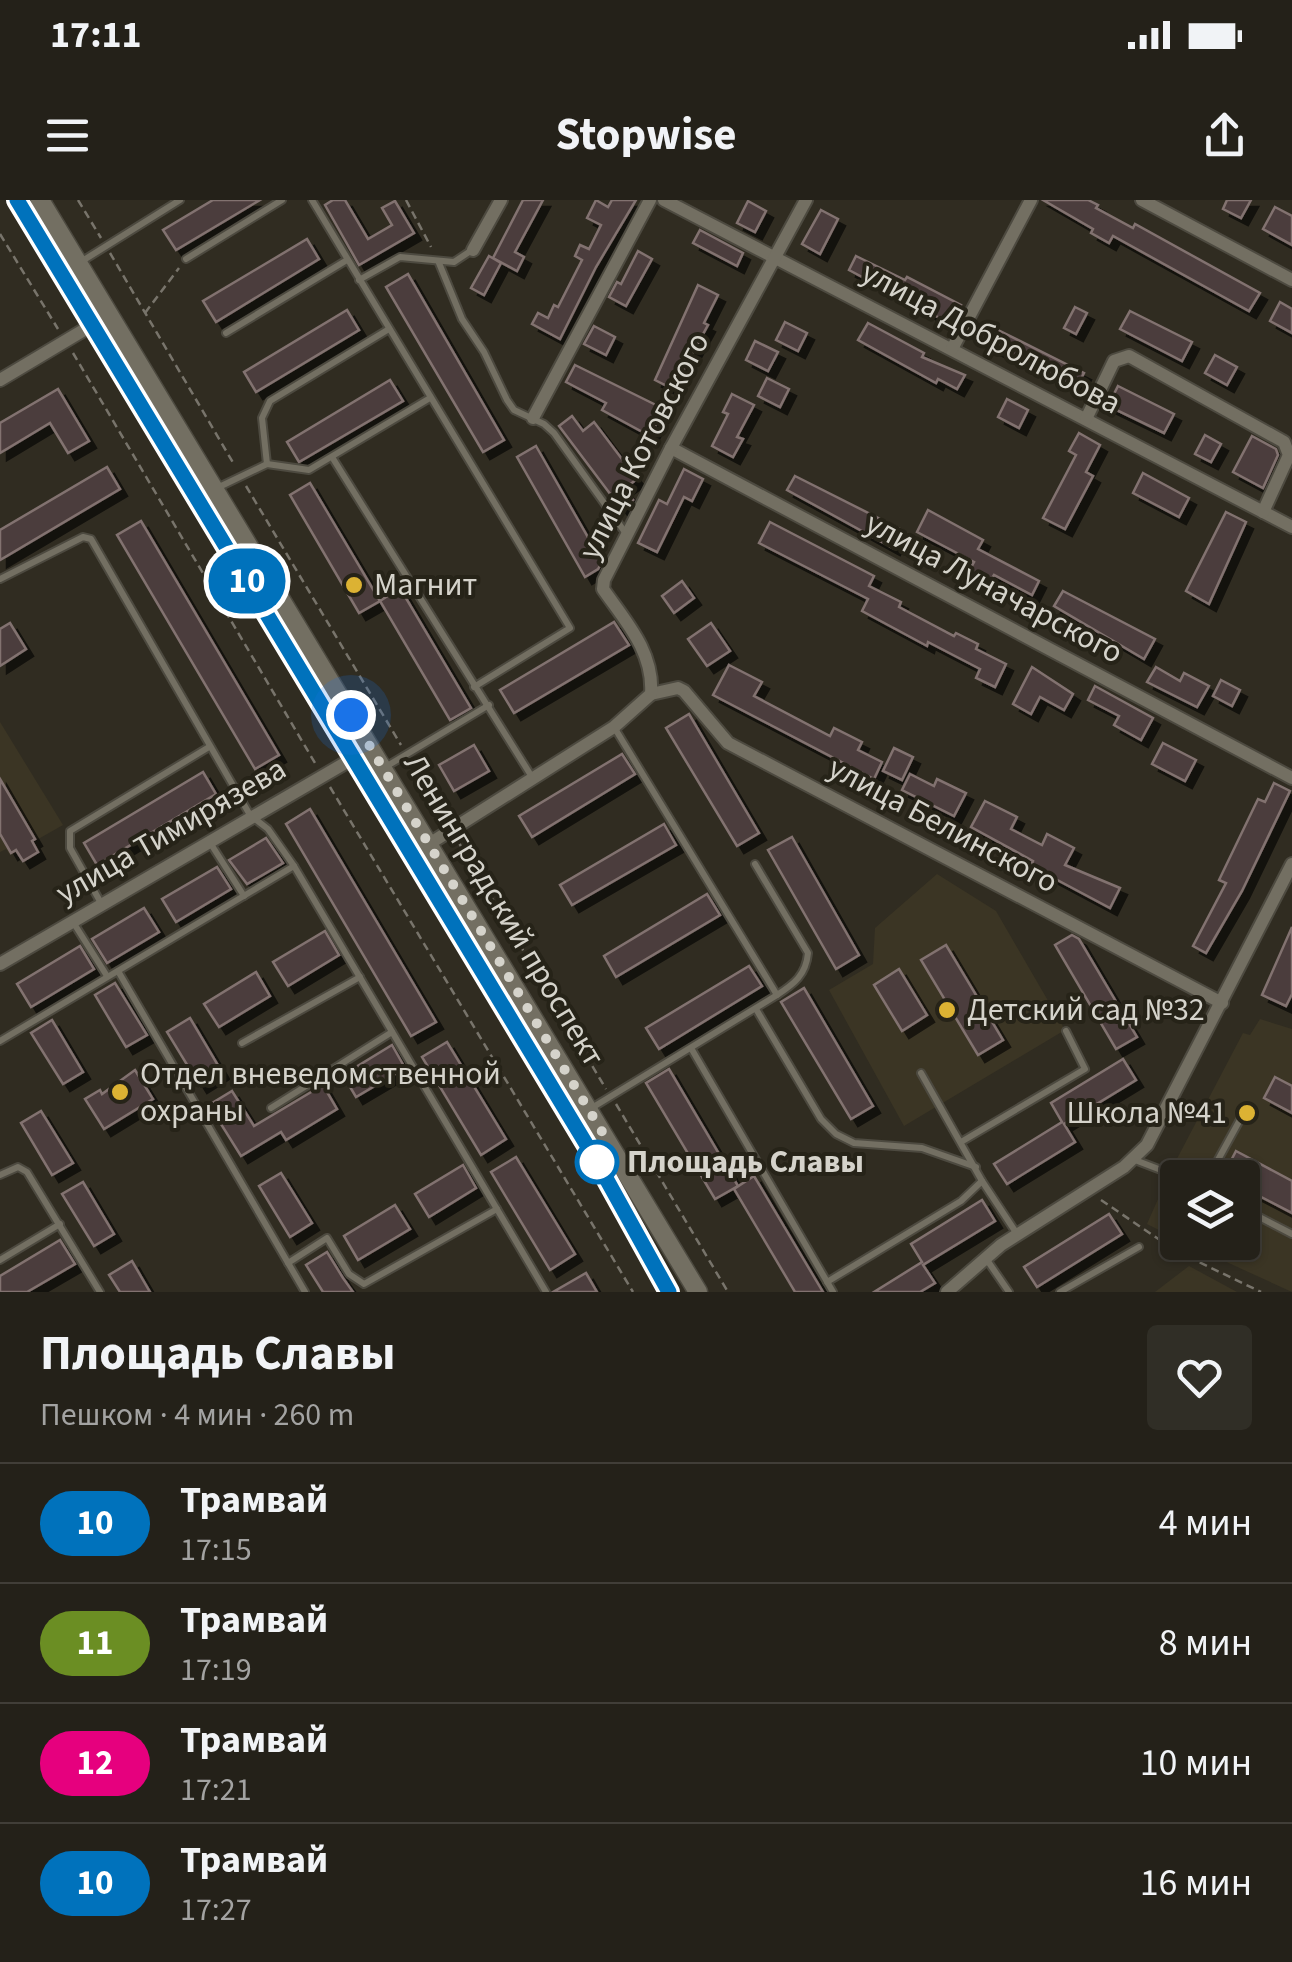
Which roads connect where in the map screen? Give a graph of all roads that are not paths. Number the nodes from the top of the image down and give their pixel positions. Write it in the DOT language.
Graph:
graph roads {
  1 [pos="40,200"];
  2 [pos="180,200"];
  3 [pos="282,200"];
  4 [pos="312,200"];
  5 [pos="501,200"];
  6 [pos="650,200"];
  7 [pos="664,200"];
  8 [pos="806,200"];
  9 [pos="1031,200"];
  10 [pos="1142,200"];
  11 [pos="472,250"];
  12 [pos="776,256"];
  13 [pos="186,258"];
  14 [pos="347,260"];
  15 [pos="439,263"];
  16 [pos="78,264"];
  17 [pos="359,280"];
  18 [pos="1292,280"];
  19 [pos="109,315"];
  20 [pos="388,330"];
  21 [pos="226,333"];
  22 [pos="952,348"];
  23 [pos="0,380"];
  24 [pos="430,398"];
  25 [pos="533,418"];
  26 [pos="1086,419"];
  27 [pos="671,448"];
  28 [pos="332,457"];
  29 [pos="267,464"];
  30 [pos="215,489"];
  31 [pos="1263,512"];
  32 [pos="1292,527"];
  33 [pos="627,536"];
  34 [pos="0,578"];
  35 [pos="474,686"];
  36 [pos="651,694"];
  37 [pos="489,706"];
  38 [pos="614,727"];
  39 [pos="209,747"];
  40 [pos="371,748"];
  41 [pos="383,768"];
  42 [pos="533,778"];
  43 [pos="1292,778"];
  44 [pos="250,815"];
  45 [pos="208,840"];
  46 [pos="429,844"];
  47 [pos="755,864"];
  48 [pos="1292,864"];
  49 [pos="294,866"];
  50 [pos="244,896"];
  51 [pos="102,903"];
  52 [pos="72,921"];
  53 [pos="0,964"];
  54 [pos="118,971"];
  55 [pos="107,976"];
  56 [pos="360,977"];
  57 [pos="777,995"];
  58 [pos="1222,1003"];
  59 [pos="756,1008"];
  60 [pos="1066,1031"];
  61 [pos="392,1032"];
  62 [pos="0,1040"];
  63 [pos="242,1043"];
  64 [pos="691,1048"];
  65 [pos="921,1072"];
  66 [pos="1247,1107"];
  67 [pos="271,1108"];
  68 [pos="589,1110"];
  69 [pos="961,1142"];
  70 [pos="1134,1159"];
  71 [pos="1218,1160"];
  72 [pos="976,1167"];
  73 [pos="1160,1169"];
  74 [pos="0,1175"];
  75 [pos="982,1181"];
  76 [pos="497,1209"];
  77 [pos="1260,1217"];
  78 [pos="60,1224"];
  79 [pos="1018,1234"];
  80 [pos="1292,1234"];
  81 [pos="1139,1247"];
  82 [pos="986,1259"];
  83 [pos="0,1260"];
  84 [pos="288,1263"];
  85 [pos="827,1282"];
  86 [pos="100,1292"];
  87 [pos="304,1292"];
  88 [pos="545,1292"];
  89 [pos="698,1292"];
  90 [pos="832,1292"];
  91 [pos="947,1292"];
  92 [pos="1009,1292"];
  93 [pos="1060,1292"];
  1 -- 16 [label="main road, Ленинградский проспект"];
  2 -- 16 [label="lane"];
  3 -- 13 [label="lane"];
  4 -- 14 [label="lane"];
  5 -- 11 [label="street"];
  6 -- 25 [label="street"];
  7 -- 12 [label="street, улица Добролюбова"];
  8 -- 12 [label="street, улица Котовского"];
  9 -- 22 [label="street"];
  10 -- 18 [label="street"];
  11 -- 15 [label="lane"];
  12 -- 22 [label="street, улица Добролюбова"];
  12 -- 27 [label="street, улица Котовского"];
  14 -- 17 [label="lane"];
  14 -- 21 [label="lane"];
  15 -- 17 [label="lane"];
  15 -- 25 [label="lane"];
  16 -- 19 [label="main road, Ленинградский проспект"];
  17 -- 20 [label="lane"];
  19 -- 23 [label="street"];
  19 -- 30 [label="main road, Ленинградский проспект"];
  20 -- 24 [label="lane"];
  20 -- 29 [label="lane"];
  22 -- 26 [label="street, улица Добролюбова"];
  24 -- 28 [label="lane"];
  24 -- 35 [label="lane"];
  25 -- 33 [label="lane"];
  26 -- 31 [label="street, улица Добролюбова"];
  26 -- 31 [label="street"];
  27 -- 33 [label="street, улица Котовского"];
  27 -- 43 [label="street, улица Луначарского"];
  28 -- 29 [label="lane"];
  28 -- 35 [label="lane"];
  29 -- 30 [label="lane"];
  30 -- 40 [label="main road, Ленинградский проспект"];
  31 -- 32 [label="street, улица Добролюбова"];
  33 -- 36 [label="street, улица Котовского"];
  34 -- 39 [label="lane"];
  35 -- 37 [label="lane"];
  36 -- 38 [label="street"];
  36 -- 58 [label="street, улица Белинского"];
  37 -- 41 [label="lane"];
  37 -- 42 [label="lane"];
  38 -- 42 [label="street"];
  38 -- 57 [label="lane"];
  39 -- 44 [label="lane"];
  39 -- 51 [label="lane"];
  40 -- 41 [label="main road, Ленинградский проспект"];
  40 -- 44 [label="street, улица Тимирязева"];
  41 -- 46 [label="main road, Ленинградский проспект"];
  42 -- 46 [label="street"];
  44 -- 45 [label="street, улица Тимирязева"];
  44 -- 49 [label="lane"];
  45 -- 50 [label="lane"];
  45 -- 51 [label="street, улица Тимирязева"];
  46 -- 68 [label="main road, Ленинградский проспект"];
  47 -- 57 [label="lane"];
  48 -- 58 [label="street"];
  49 -- 50 [label="lane"];
  49 -- 56 [label="lane"];
  50 -- 54 [label="lane"];
  51 -- 52 [label="street, улица Тимирязева"];
  52 -- 53 [label="street, улица Тимирязева"];
  52 -- 55 [label="lane"];
  54 -- 55 [label="lane"];
  54 -- 84 [label="lane"];
  55 -- 62 [label="lane"];
  56 -- 61 [label="lane"];
  56 -- 63 [label="lane"];
  57 -- 59 [label="lane"];
  58 -- 70 [label="street"];
  59 -- 64 [label="lane"];
  59 -- 72 [label="lane"];
  60 -- 69 [label="lane"];
  61 -- 67 [label="lane"];
  61 -- 76 [label="lane"];
  64 -- 68 [label="lane"];
  64 -- 85 [label="lane"];
  65 -- 69 [label="lane"];
  66 -- 71 [label="lane"];
  68 -- 89 [label="main road, Ленинградский проспект"];
  69 -- 72 [label="lane"];
  70 -- 73 [label="lane"];
  70 -- 79 [label="street"];
  72 -- 75 [label="lane"];
  74 -- 78 [label="lane"];
  75 -- 79 [label="lane"];
  75 -- 85 [label="lane"];
  76 -- 84 [label="lane"];
  76 -- 88 [label="lane"];
  77 -- 80 [label="lane"];
  78 -- 83 [label="lane"];
  78 -- 86 [label="lane"];
  79 -- 82 [label="street"];
  81 -- 93 [label="lane"];
  82 -- 91 [label="street"];
  82 -- 92 [label="lane"];
  84 -- 87 [label="lane"];
  85 -- 90 [label="lane"];
}
